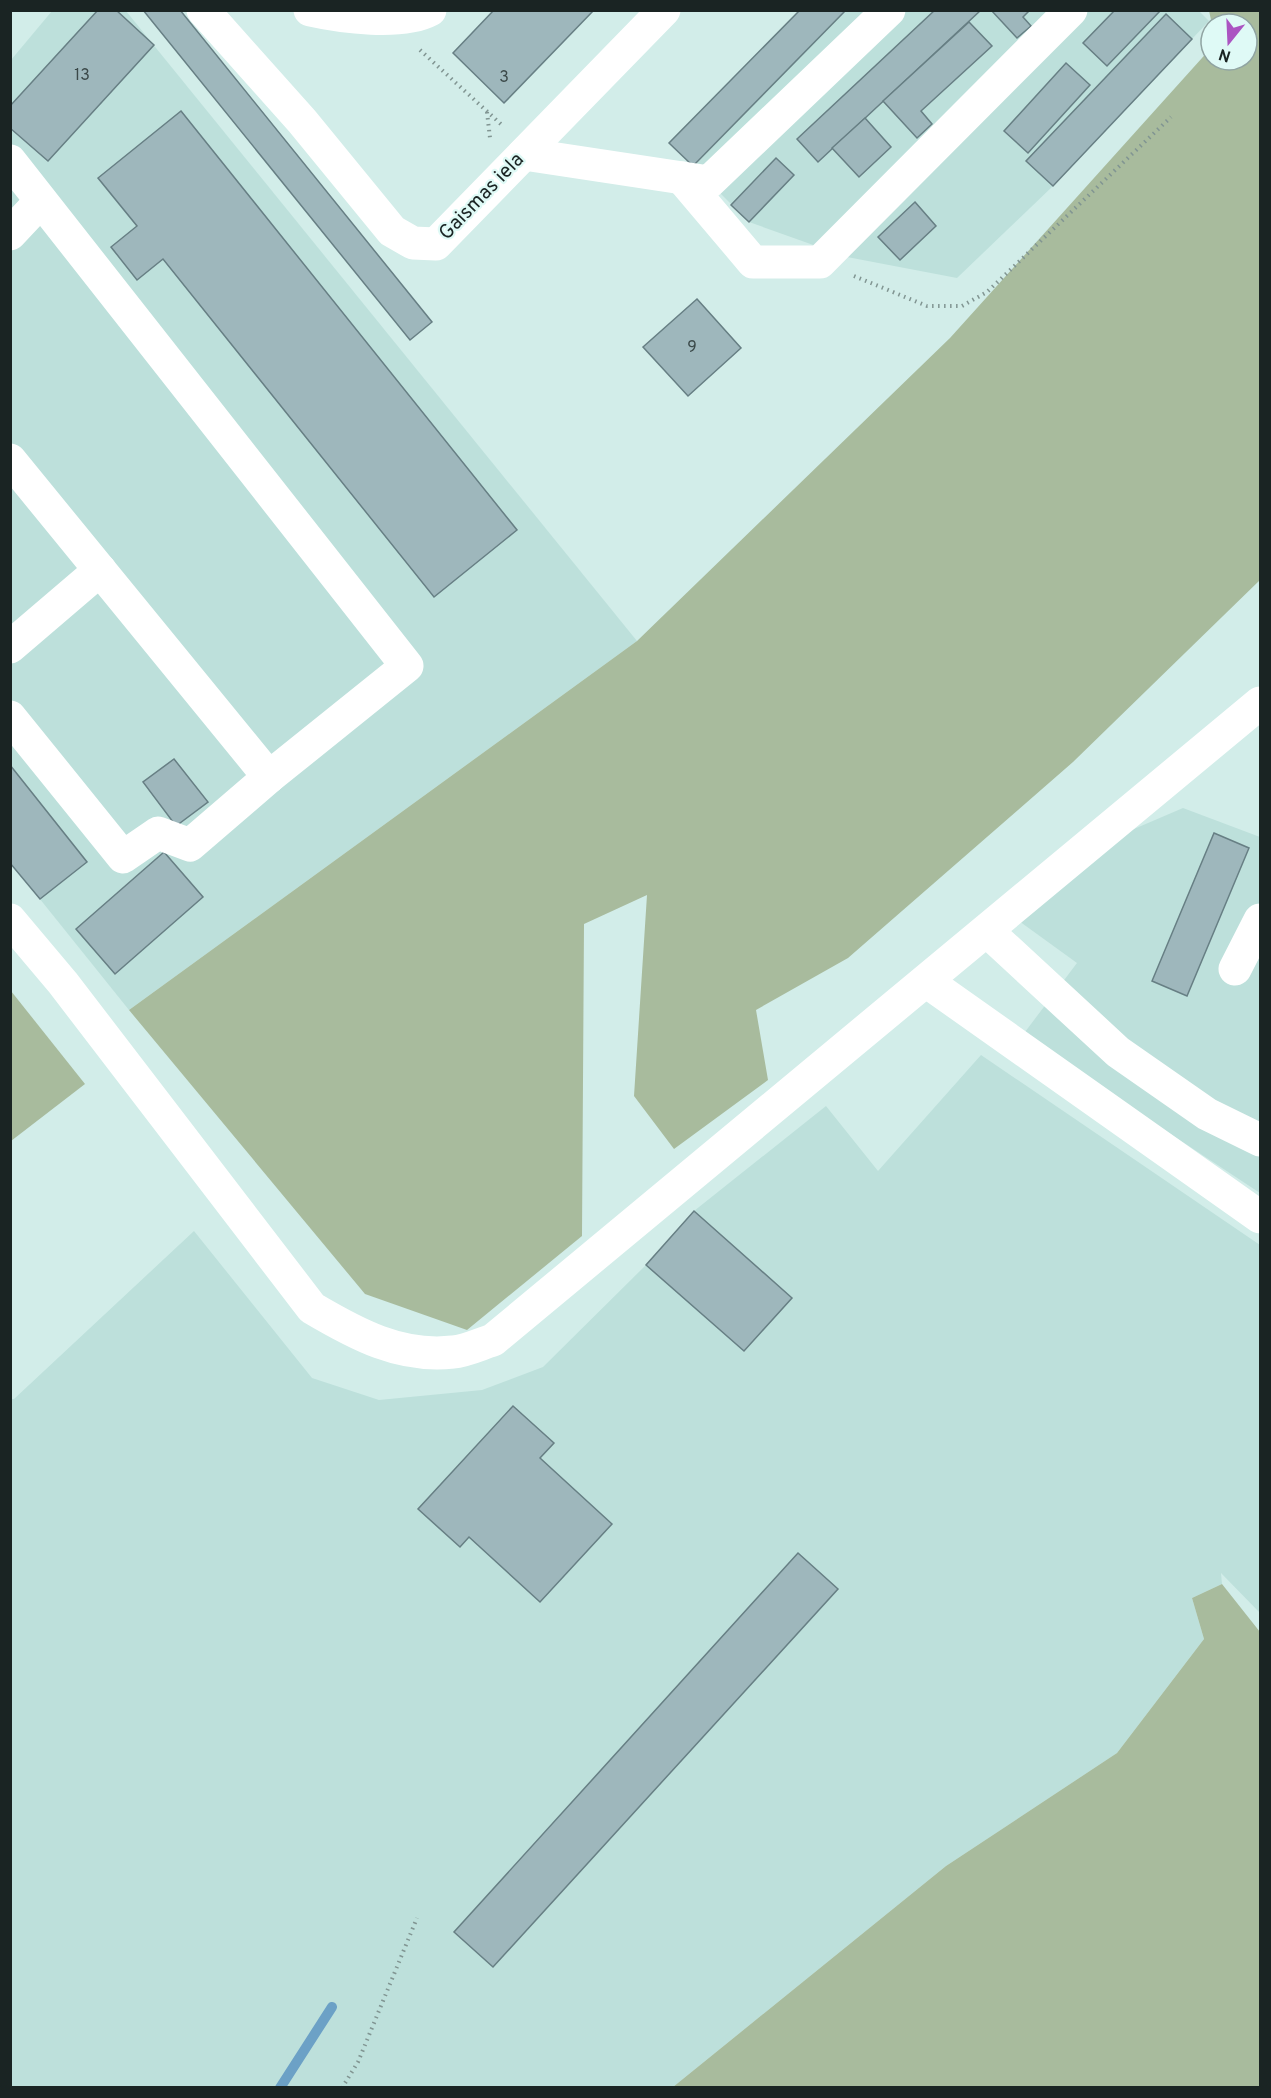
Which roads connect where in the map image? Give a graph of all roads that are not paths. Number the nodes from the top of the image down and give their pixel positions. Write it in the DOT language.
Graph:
graph roads {
  1 [pos="310,10"];
  2 [pos="430,10"];
  3 [pos="664,10"];
  4 [pos="889,10"];
  5 [pos="1071,10"];
  6 [pos="216,13"];
  7 [pos="526,152"];
  8 [pos="10,161"];
  9 [pos="682,178"];
  10 [pos="42,201"];
  11 [pos="10,234"];
  12 [pos="10,460"];
  13 [pos="100,570"];
  14 [pos="10,647"];
  15 [pos="1260,703"];
  16 [pos="10,717"];
  17 [pos="269,777"];
  18 [pos="10,920"];
  19 [pos="1260,920"];
  20 [pos="987,931"];
  21 [pos="1235,969"];
  22 [pos="926,981"];
  23 [pos="1260,1140"];
  24 [pos="1260,1217"];
  1 -- 2 [label="street"];
  3 -- 7 [label="street, Gaismas iela"];
  4 -- 9 [label="street"];
  5 -- 9 [label="street"];
  6 -- 7 [label="street, Gaismas iela"];
  7 -- 9 [label="street"];
  8 -- 10 [label="street"];
  10 -- 11 [label="street"];
  10 -- 17 [label="street"];
  12 -- 13 [label="street"];
  13 -- 14 [label="street"];
  13 -- 17 [label="street"];
  15 -- 20 [label="street"];
  16 -- 17 [label="street"];
  18 -- 22 [label="street"];
  19 -- 21 [label="street"];
  20 -- 22 [label="street"];
  20 -- 23 [label="street"];
  22 -- 24 [label="street"];
}
